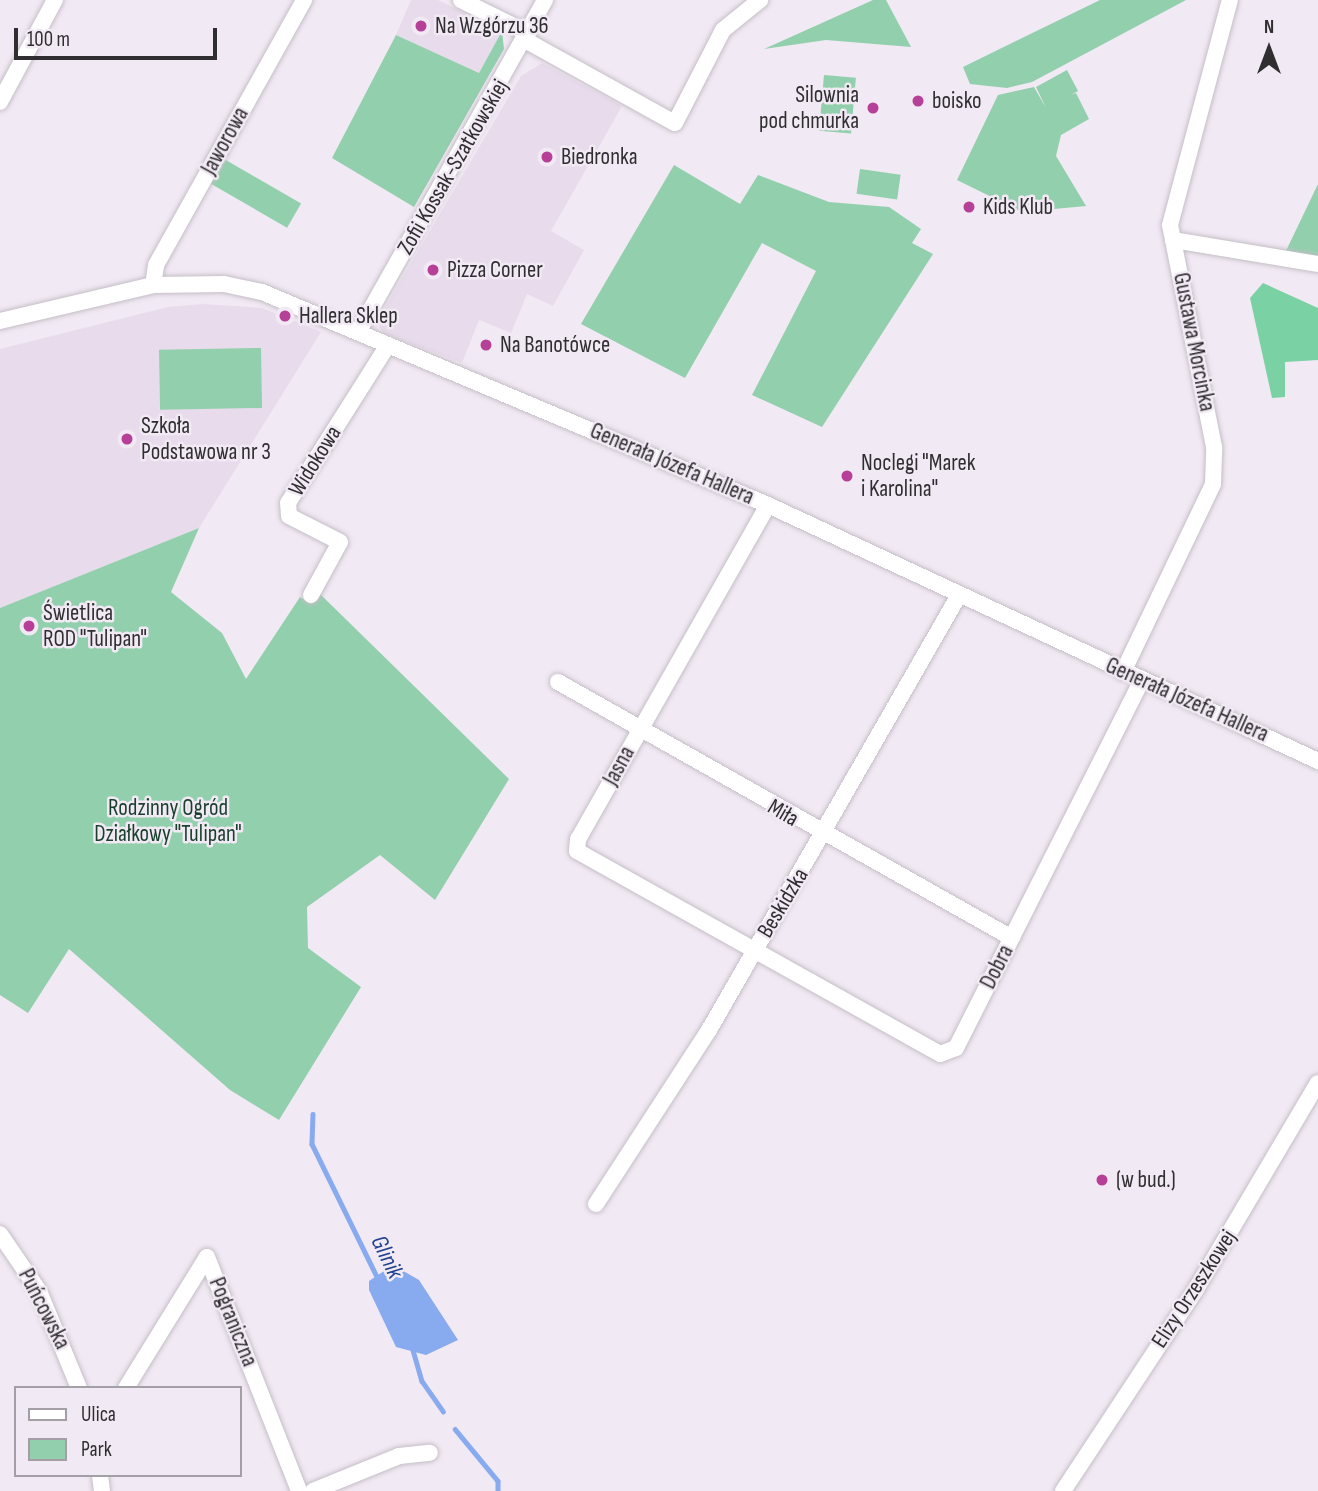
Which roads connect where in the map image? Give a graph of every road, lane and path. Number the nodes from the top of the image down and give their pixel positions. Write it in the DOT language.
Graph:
graph roads {
  1 [pos="55,0"];
  2 [pos="304,0"];
  3 [pos="461,0"];
  4 [pos="545,0"];
  5 [pos="760,0"];
  6 [pos="1230,0"];
  7 [pos="527,37"];
  8 [pos="0,102"];
  9 [pos="1173,240"];
  10 [pos="1318,264"];
  11 [pos="153,285"];
  12 [pos="0,321"];
  13 [pos="358,332"];
  14 [pos="388,345"];
  15 [pos="768,505"];
  16 [pos="311,594"];
  17 [pos="959,595"];
  18 [pos="1123,672"];
  19 [pos="1142,680"];
  20 [pos="558,682"];
  21 [pos="639,730"];
  22 [pos="1318,761"];
  23 [pos="823,836"];
  24 [pos="1012,938"];
  25 [pos="754,953"];
  26 [pos="1318,1083"];
  27 [pos="596,1204"];
  28 [pos="0,1234"];
  29 [pos="78,1386"];
  30 [pos="127,1386"];
  31 [pos="430,1453"];
  32 [pos="299,1491"];
  33 [pos="313,1491"];
  34 [pos="1063,1491"];
  1 -- 8 [label="street"];
  2 -- 11 [label="street, Jaworowa"];
  3 -- 7 [label="street"];
  4 -- 7 [label="street, Zofii Kossak-Szatkowskiej"];
  5 -- 7 [label="street"];
  6 -- 9 [label="street, Gustawa Morcinka"];
  7 -- 13 [label="street, Zofii Kossak-Szatkowskiej"];
  9 -- 10 [label="street"];
  9 -- 18 [label="street, Gustawa Morcinka"];
  11 -- 12 [label="street, Generała Józefa Hallera"];
  11 -- 13 [label="street, Generała Józefa Hallera"];
  13 -- 14 [label="street, Generała Józefa Hallera"];
  14 -- 15 [label="street, Generała Józefa Hallera"];
  14 -- 16 [label="street, Widokowa"];
  15 -- 17 [label="street, Generała Józefa Hallera"];
  15 -- 21 [label="street, Jasna"];
  17 -- 18 [label="street, Generała Józefa Hallera"];
  17 -- 23 [label="street, Beskidzka"];
  18 -- 19 [label="street, Generała Józefa Hallera"];
  19 -- 22 [label="street, Generała Józefa Hallera"];
  19 -- 24 [label="street, Dobra"];
  20 -- 21 [label="street, Miła"];
  21 -- 23 [label="street, Miła"];
  21 -- 25 [label="street, Jasna"];
  23 -- 24 [label="street, Miła"];
  23 -- 25 [label="street, Beskidzka"];
  24 -- 25 [label="street, Dobra"];
  25 -- 27 [label="street, Beskidzka"];
  26 -- 34 [label="street, Elizy Orzeszkowej"];
  28 -- 29 [label="street, Puńcowska"];
  30 -- 32 [label="street, Pograniczna"];
  31 -- 33 [label="street"];
}
